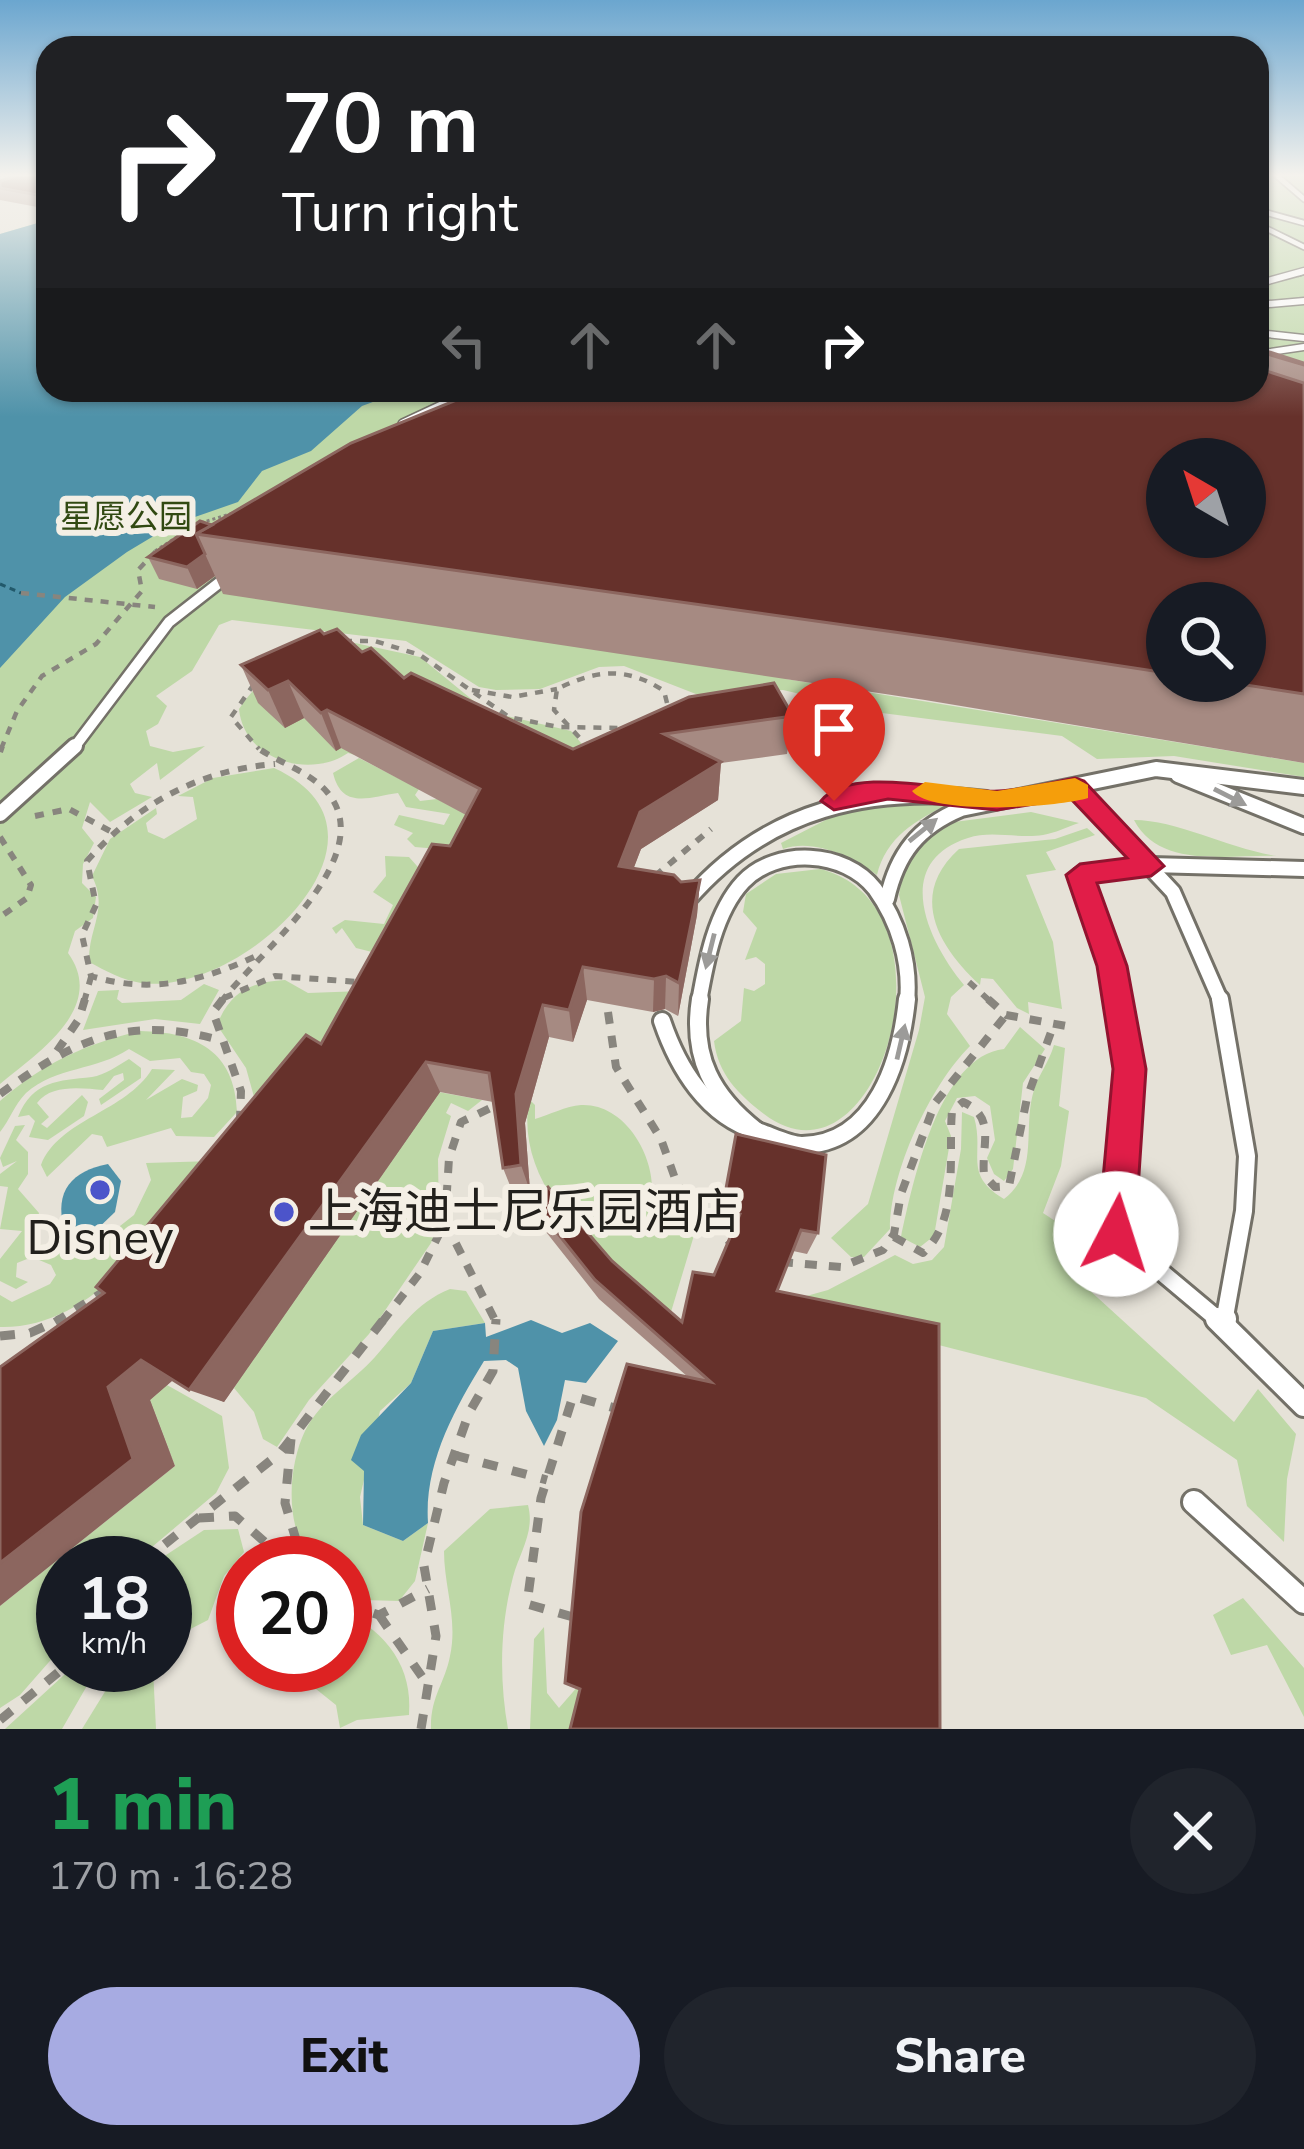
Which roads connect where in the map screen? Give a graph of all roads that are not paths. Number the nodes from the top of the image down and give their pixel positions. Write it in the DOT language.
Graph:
graph roads {
  1 [pos="1304,271"];
  2 [pos="1269,281"];
  3 [pos="1304,301"];
  4 [pos="1269,303"];
  5 [pos="1269,334"];
  6 [pos="1304,338"];
  7 [pos="1304,347"];
  8 [pos="1269,352"];
  9 [pos="456,402"];
  10 [pos="395,429"];
  11 [pos="248,561"];
  12 [pos="1156,769"];
  13 [pos="1304,787"];
  14 [pos="1075,788"];
  15 [pos="997,801"];
  16 [pos="0,814"];
  17 [pos="1304,826"];
  18 [pos="740,855"];
  19 [pos="1151,866"];
  20 [pos="1304,869"];
  21 [pos="887,899"];
  22 [pos="682,907"];
  23 [pos="722,907"];
  24 [pos="662,1021"];
  25 [pos="766,1138"];
  26 [pos="1224,1324"];
  27 [pos="1304,1406"];
  28 [pos="1194,1502"];
  29 [pos="1304,1600"];
  1 -- 2 [label="lane"];
  3 -- 4 [label="lane"];
  5 -- 6 [label="lane"];
  7 -- 8 [label="lane"];
  9 -- 10 [label="lane"];
  11 -- 16 [label="lane"];
  12 -- 13 [label="lane"];
  12 -- 14 [label="lane"];
  12 -- 17 [label="lane, one-way"];
  14 -- 15 [label="lane"];
  14 -- 19 [label="lane"];
  15 -- 18 [label="lane"];
  21 -- 15 [label="lane, one-way"];
  18 -- 22 [label="lane"];
  18 -- 23 [label="lane"];
  19 -- 20 [label="lane"];
  19 -- 26 [label="lane"];
  19 -- 26 [label="lane"];
  21 -- 23 [label="lane"];
  25 -- 21 [label="lane, one-way"];
  23 -- 25 [label="lane, one-way"];
  24 -- 25 [label="lane"];
  26 -- 27 [label="lane"];
  28 -- 29 [label="lane"];
}
